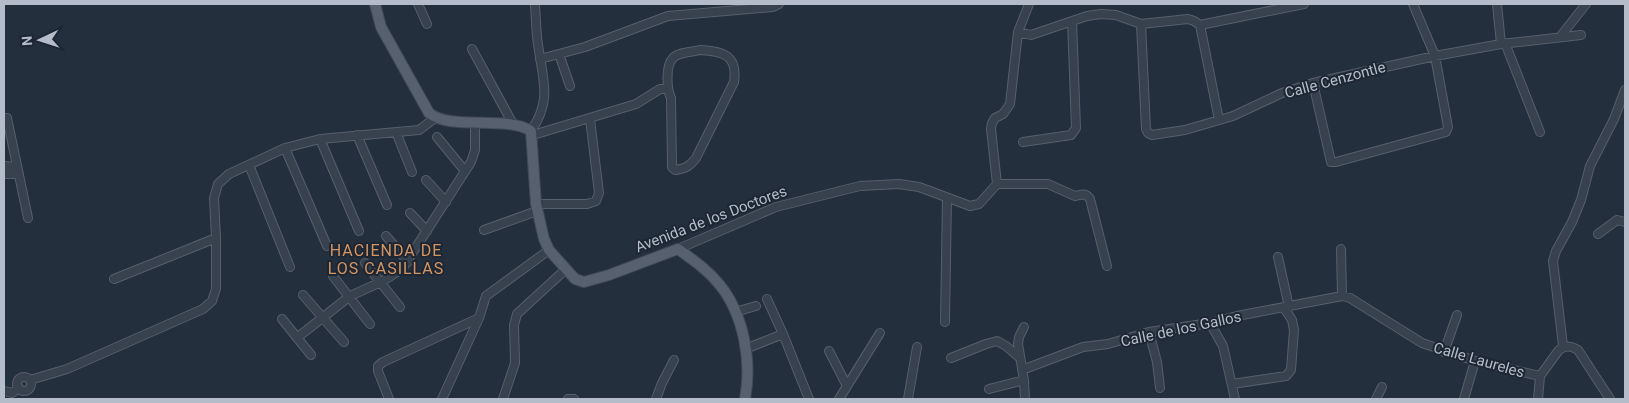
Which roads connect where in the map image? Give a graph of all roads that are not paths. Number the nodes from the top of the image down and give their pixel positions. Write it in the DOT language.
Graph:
graph roads {
  1 [pos="375,4"];
  2 [pos="418,4"];
  3 [pos="535,4"];
  4 [pos="779,4"];
  5 [pos="1029,4"];
  6 [pos="1304,4"];
  7 [pos="1413,4"];
  8 [pos="1497,4"];
  9 [pos="1586,4"];
  10 [pos="1072,21"];
  11 [pos="427,24"];
  12 [pos="1140,24"];
  13 [pos="1200,25"];
  14 [pos="1018,32"];
  15 [pos="1581,35"];
  16 [pos="1560,37"];
  17 [pos="1503,44"];
  18 [pos="472,49"];
  19 [pos="559,54"];
  20 [pos="1435,56"];
  21 [pos="540,59"];
  22 [pos="1313,83"];
  23 [pos="570,86"];
  24 [pos="667,89"];
  25 [pos="1625,90"];
  26 [pos="7,118"];
  27 [pos="435,118"];
  28 [pos="590,118"];
  29 [pos="1219,120"];
  30 [pos="475,123"];
  31 [pos="513,124"];
  32 [pos="7,130"];
  33 [pos="396,132"];
  34 [pos="1540,132"];
  35 [pos="532,133"];
  36 [pos="357,135"];
  37 [pos="437,137"];
  38 [pos="320,139"];
  39 [pos="1023,142"];
  40 [pos="285,148"];
  41 [pos="249,165"];
  42 [pos="4,166"];
  43 [pos="18,170"];
  44 [pos="465,171"];
  45 [pos="412,172"];
  46 [pos="4,174"];
  47 [pos="426,180"];
  48 [pos="997,184"];
  49 [pos="947,198"];
  50 [pos="446,202"];
  51 [pos="387,205"];
  52 [pos="537,208"];
  53 [pos="410,213"];
  54 [pos="28,218"];
  55 [pos="1625,222"];
  56 [pos="484,230"];
  57 [pos="359,231"];
  58 [pos="427,231"];
  59 [pos="1598,234"];
  60 [pos="386,236"];
  61 [pos="216,238"];
  62 [pos="327,246"];
  63 [pos="678,248"];
  64 [pos="549,250"];
  65 [pos="1341,250"];
  66 [pos="1278,257"];
  67 [pos="408,262"];
  68 [pos="365,263"];
  69 [pos="1107,266"];
  70 [pos="290,267"];
  71 [pos="566,269"];
  72 [pos="334,276"];
  73 [pos="114,279"];
  74 [pos="381,282"];
  75 [pos="303,295"];
  76 [pos="350,296"];
  77 [pos="1342,296"];
  78 [pos="767,299"];
  79 [pos="756,306"];
  80 [pos="400,307"];
  81 [pos="1287,308"];
  82 [pos="735,312"];
  83 [pos="1457,315"];
  84 [pos="322,317"];
  85 [pos="479,318"];
  86 [pos="282,319"];
  87 [pos="945,322"];
  88 [pos="1210,323"];
  89 [pos="370,324"];
  90 [pos="1024,327"];
  91 [pos="1149,332"];
  92 [pos="880,333"];
  93 [pos="784,334"];
  94 [pos="298,337"];
  95 [pos="344,342"];
  96 [pos="1563,346"];
  97 [pos="917,347"];
  98 [pos="745,349"];
  99 [pos="829,351"];
  100 [pos="1444,352"];
  101 [pos="311,354"];
  102 [pos="951,358"];
  103 [pos="1020,358"];
  104 [pos="674,360"];
  105 [pos="1475,361"];
  106 [pos="1022,370"];
  107 [pos="1540,376"];
  108 [pos="1024,380"];
  109 [pos="1232,384"];
  110 [pos="847,386"];
  111 [pos="1382,387"];
  112 [pos="1160,388"];
  113 [pos="989,389"];
  114 [pos="4,391"];
  115 [pos="389,399"];
  116 [pos="442,399"];
  117 [pos="503,399"];
  118 [pos="568,399"];
  119 [pos="574,399"];
  120 [pos="656,399"];
  121 [pos="745,399"];
  122 [pos="809,399"];
  123 [pos="839,399"];
  124 [pos="908,399"];
  125 [pos="1024,399"];
  126 [pos="1235,399"];
  127 [pos="1376,399"];
  128 [pos="1464,399"];
  129 [pos="1538,399"];
  130 [pos="1610,399"];
  1 -- 27 [label="main road"];
  2 -- 11 [label="street"];
  3 -- 21 [label="street"];
  4 -- 19 [label="street"];
  5 -- 14 [label="street"];
  6 -- 13 [label="street"];
  7 -- 20 [label="street"];
  8 -- 17 [label="street"];
  9 -- 16 [label="street"];
  10 -- 12 [label="street"];
  10 -- 14 [label="street"];
  10 -- 39 [label="street"];
  12 -- 13 [label="street"];
  12 -- 29 [label="street, Calle Cenzontle"];
  13 -- 29 [label="street"];
  14 -- 48 [label="street"];
  15 -- 16 [label="street, Calle Cenzontle"];
  16 -- 17 [label="street, Calle Cenzontle"];
  17 -- 20 [label="street, Calle Cenzontle"];
  17 -- 34 [label="street"];
  18 -- 31 [label="street"];
  19 -- 21 [label="street"];
  19 -- 23 [label="street"];
  20 -- 22 [label="street, Calle Cenzontle"];
  20 -- 22 [label="street"];
  21 -- 35 [label="street"];
  22 -- 29 [label="street, Calle Cenzontle"];
  24 -- 24 [label="street"];
  24 -- 28 [label="street"];
  25 -- 96 [label="street"];
  26 -- 32 [label="street"];
  27 -- 30 [label="main road"];
  27 -- 33 [label="street"];
  28 -- 35 [label="street"];
  28 -- 52 [label="street"];
  30 -- 31 [label="main road"];
  30 -- 44 [label="street"];
  31 -- 35 [label="main road"];
  32 -- 43 [label="street"];
  33 -- 36 [label="street"];
  33 -- 45 [label="street"];
  35 -- 52 [label="main road, Avenida de los Doctores"];
  36 -- 38 [label="street"];
  36 -- 51 [label="street"];
  37 -- 44 [label="street"];
  38 -- 40 [label="street"];
  38 -- 57 [label="street"];
  40 -- 41 [label="street"];
  40 -- 62 [label="street"];
  41 -- 61 [label="street"];
  41 -- 70 [label="street"];
  42 -- 43 [label="street"];
  43 -- 46 [label="street"];
  43 -- 54 [label="street"];
  44 -- 50 [label="street"];
  47 -- 50 [label="street"];
  48 -- 49 [label="street, Avenida de los Doctores"];
  48 -- 69 [label="street"];
  49 -- 63 [label="street, Avenida de los Doctores"];
  49 -- 87 [label="street"];
  50 -- 58 [label="street"];
  52 -- 56 [label="street"];
  52 -- 64 [label="main road, Avenida de los Doctores"];
  53 -- 58 [label="street"];
  55 -- 59 [label="street"];
  58 -- 67 [label="street"];
  60 -- 67 [label="street"];
  61 -- 73 [label="street"];
  61 -- 114 [label="street"];
  63 -- 71 [label="main road, Avenida de los Doctores"];
  63 -- 82 [label="main road"];
  64 -- 71 [label="main road, Avenida de los Doctores"];
  64 -- 85 [label="street"];
  65 -- 77 [label="street"];
  66 -- 81 [label="street"];
  67 -- 74 [label="street"];
  68 -- 74 [label="street"];
  71 -- 117 [label="street"];
  72 -- 76 [label="street"];
  74 -- 76 [label="street"];
  74 -- 80 [label="street"];
  75 -- 84 [label="street"];
  76 -- 84 [label="street"];
  76 -- 89 [label="street"];
  77 -- 81 [label="street, Calle de los Gallos"];
  77 -- 100 [label="street, Calle Laureles"];
  78 -- 93 [label="street"];
  79 -- 82 [label="street"];
  81 -- 88 [label="street, Calle de los Gallos"];
  81 -- 109 [label="street"];
  82 -- 98 [label="main road"];
  83 -- 100 [label="street"];
  84 -- 94 [label="street"];
  84 -- 95 [label="street"];
  85 -- 115 [label="street"];
  85 -- 116 [label="street"];
  86 -- 94 [label="street"];
  88 -- 91 [label="street, Calle de los Gallos"];
  88 -- 109 [label="street"];
  90 -- 103 [label="street"];
  91 -- 106 [label="street, Calle de los Gallos"];
  91 -- 112 [label="street"];
  92 -- 110 [label="street"];
  93 -- 98 [label="street"];
  93 -- 122 [label="street"];
  94 -- 101 [label="street"];
  96 -- 107 [label="street"];
  96 -- 130 [label="street"];
  97 -- 124 [label="street"];
  98 -- 121 [label="main road"];
  99 -- 110 [label="street"];
  100 -- 105 [label="street, Calle Laureles"];
  102 -- 103 [label="street"];
  103 -- 106 [label="street"];
  104 -- 120 [label="street"];
  105 -- 107 [label="street, Calle Laureles"];
  105 -- 128 [label="street"];
  106 -- 108 [label="street"];
  107 -- 129 [label="street"];
  108 -- 113 [label="street"];
  108 -- 125 [label="street"];
  109 -- 126 [label="street"];
  110 -- 123 [label="street"];
  111 -- 127 [label="street"];
  118 -- 119 [label="street"];
}
